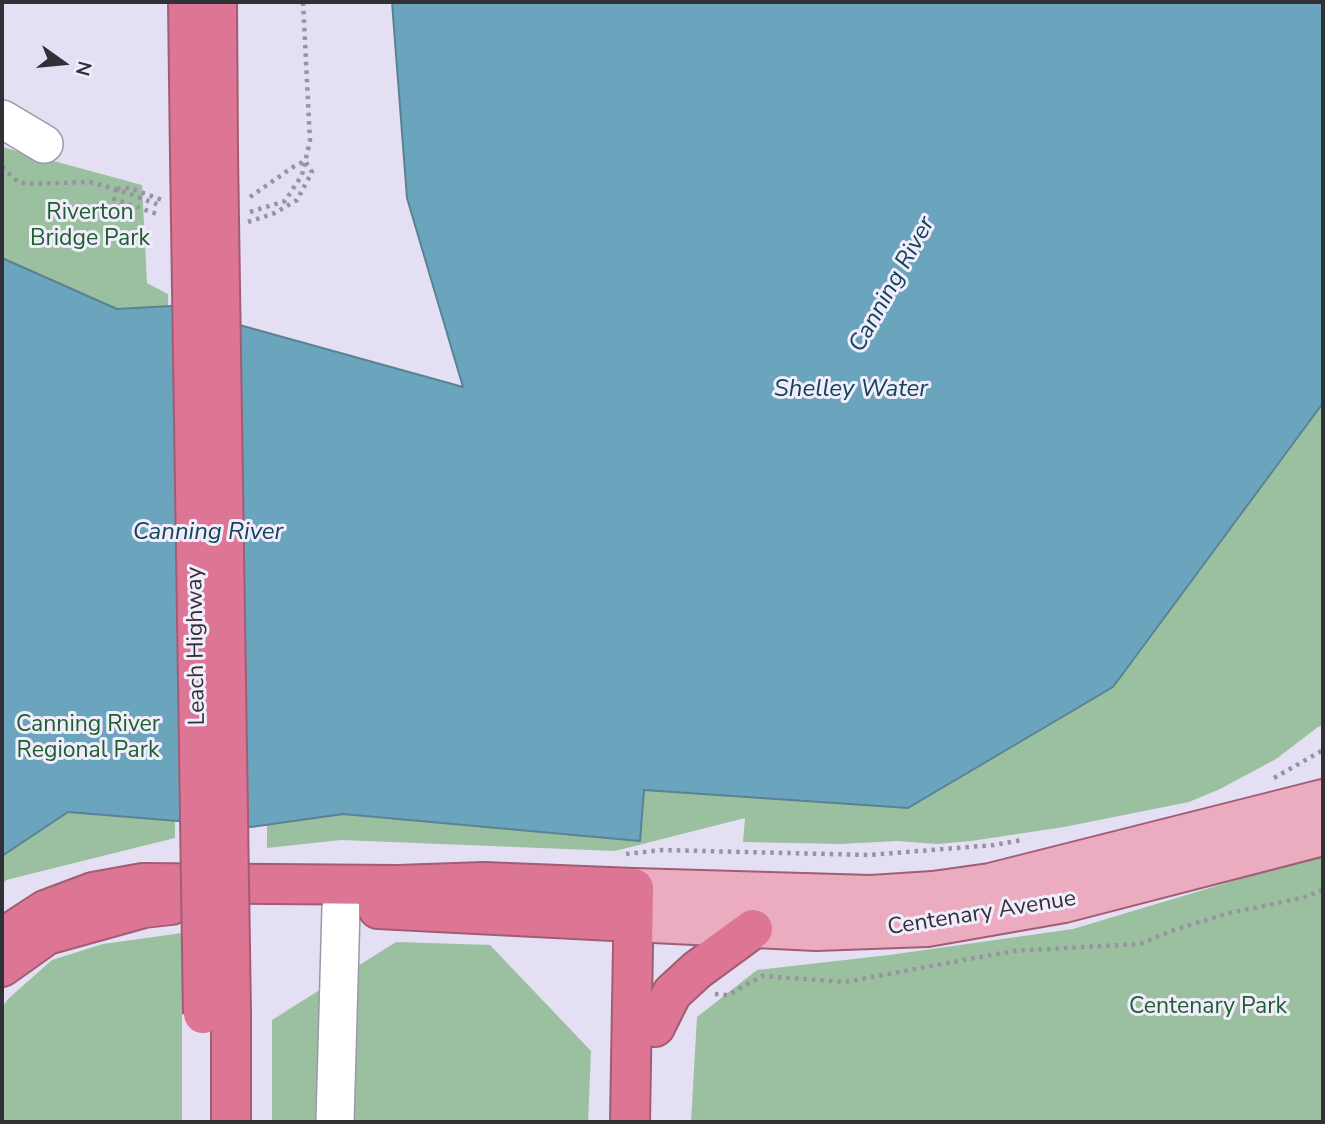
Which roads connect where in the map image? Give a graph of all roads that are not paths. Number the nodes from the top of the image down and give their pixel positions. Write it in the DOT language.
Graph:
graph roads {
  1 [pos="188,2"];
  2 [pos="217,2"];
  3 [pos="2,119"];
  4 [pos="44,144"];
  5 [pos="204,155"];
  6 [pos="1323,799"];
  7 [pos="1323,835"];
  8 [pos="647,906"];
  9 [pos="341,908"];
  10 [pos="753,929"];
  11 [pos="2,938"];
  12 [pos="2,967"];
  13 [pos="217,1014"];
  14 [pos="655,1027"];
  15 [pos="204,1122"];
  16 [pos="231,1122"];
  17 [pos="335,1122"];
  18 [pos="630,1122"];
  19 [pos="654,1122"];
  1 -- 5 [label="highway, Leach Highway"];
  2 -- 5 [label="highway, Leach Highway"];
  3 -- 4 [label="street"];
  5 -- 13 [label="highway, Leach Highway, bridge"];
  6 -- 8 [label="main road, Centenary Avenue"];
  7 -- 10 [label="main road, Centenary Avenue"];
  8 -- 9 [label="highway"];
  8 -- 10 [label="main road, Centenary Avenue"];
  8 -- 11 [label="highway"];
  8 -- 14 [label="highway"];
  8 -- 18 [label="highway"];
  9 -- 12 [label="highway"];
  9 -- 17 [label="street"];
  10 -- 14 [label="highway"];
  13 -- 15 [label="highway, Leach Highway"];
  13 -- 16 [label="highway, Leach Highway"];
  14 -- 19 [label="highway"];
}
